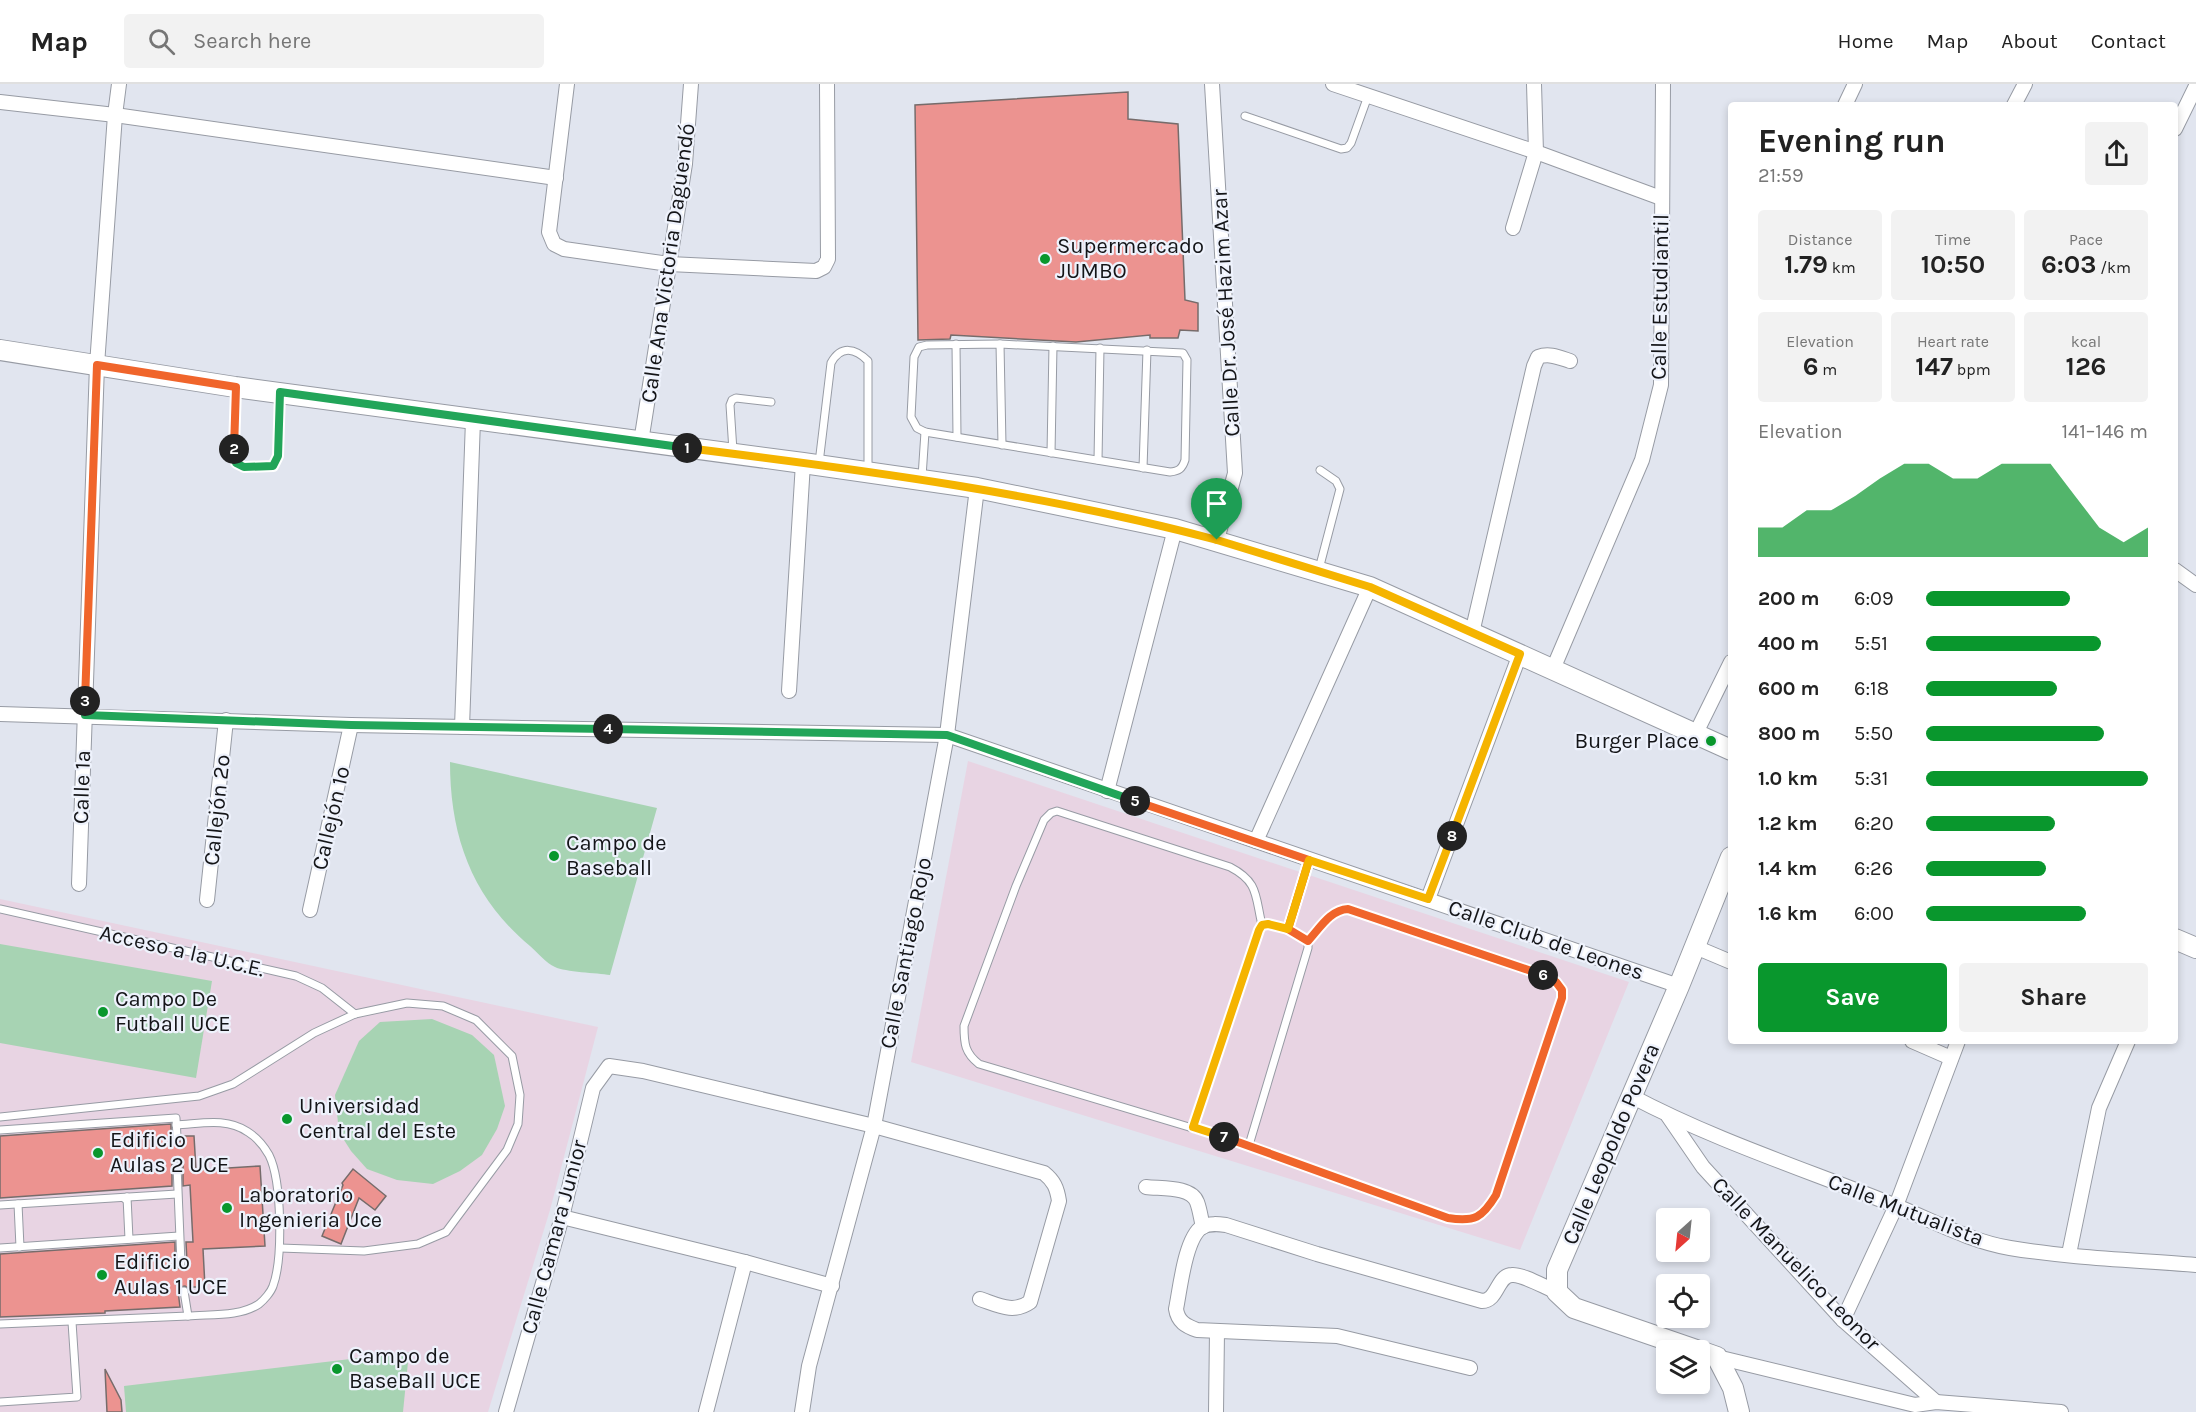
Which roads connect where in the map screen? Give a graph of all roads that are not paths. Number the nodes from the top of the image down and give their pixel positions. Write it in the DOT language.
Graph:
graph roads {
  1 [pos="119,84"];
  2 [pos="567,84"];
  3 [pos="691,84"];
  4 [pos="827,84"];
  5 [pos="1212,84"];
  6 [pos="1333,84"];
  7 [pos="1534,84"];
  8 [pos="1663,84"];
  9 [pos="1855,84"];
  10 [pos="2025,84"];
  11 [pos="2196,86"];
  12 [pos="1368,96"];
  13 [pos="0,102"];
  14 [pos="1846,102"];
  15 [pos="2016,102"];
  16 [pos="115,115"];
  17 [pos="1245,116"];
  18 [pos="2178,123"];
  19 [pos="1536,152"];
  20 [pos="556,178"];
  21 [pos="1661,198"];
  22 [pos="1513,228"];
  23 [pos="669,264"];
  24 [pos="956,344"];
  25 [pos="1000,344"];
  26 [pos="1053,346"];
  27 [pos="1100,348"];
  28 [pos="0,350"];
  29 [pos="1147,350"];
  30 [pos="1570,361"];
  31 [pos="97,365"];
  32 [pos="236,387"];
  33 [pos="280,392"];
  34 [pos="771,402"];
  35 [pos="473,420"];
  36 [pos="925,432"];
  37 [pos="957,437"];
  38 [pos="641,442"];
  39 [pos="1002,445"];
  40 [pos="1051,453"];
  41 [pos="733,454"];
  42 [pos="1098,460"];
  43 [pos="811,464"];
  44 [pos="1143,468"];
  45 [pos="1320,470"];
  46 [pos="868,472"];
  47 [pos="922,480"];
  48 [pos="977,488"];
  49 [pos="1175,529"];
  50 [pos="1217,540"];
  51 [pos="1318,571"];
  52 [pos="2178,572"];
  53 [pos="2196,585"];
  54 [pos="1370,587"];
  55 [pos="1472,633"];
  56 [pos="1520,654"];
  57 [pos="1728,668"];
  58 [pos="1553,669"];
  59 [pos="789,691"];
  60 [pos="0,714"];
  61 [pos="85,715"];
  62 [pos="226,720"];
  63 [pos="351,725"];
  64 [pos="462,727"];
  65 [pos="1696,733"];
  66 [pos="947,735"];
  67 [pos="1728,749"];
  68 [pos="1107,791"];
  69 [pos="1256,842"];
  70 [pos="1309,860"];
  71 [pos="1728,864"];
  72 [pos="79,884"];
  73 [pos="1428,899"];
  74 [pos="207,900"];
  75 [pos="0,909"];
  76 [pos="310,910"];
  77 [pos="1262,925"];
  78 [pos="1288,929"];
  79 [pos="2178,940"];
  80 [pos="1308,941"];
  81 [pos="1694,946"];
  82 [pos="2196,948"];
  83 [pos="1728,961"];
  84 [pos="1679,986"];
  85 [pos="355,1014"];
  86 [pos="1919,1044"];
  87 [pos="1957,1044"];
  88 [pos="2127,1044"];
  89 [pos="1951,1058"];
  90 [pos="1631,1096"];
  91 [pos="1668,1116"];
  92 [pos="0,1117"];
  93 [pos="176,1125"];
  94 [pos="874,1126"];
  95 [pos="1193,1127"];
  96 [pos="0,1130"];
  97 [pos="177,1137"];
  98 [pos="1249,1145"];
  99 [pos="177,1166"];
  100 [pos="1146,1187"];
  101 [pos="177,1194"];
  102 [pos="126,1198"];
  103 [pos="18,1204"];
  104 [pos="0,1205"];
  105 [pos="1896,1206"];
  106 [pos="562,1217"];
  107 [pos="1203,1227"];
  108 [pos="179,1236"];
  109 [pos="129,1239"];
  110 [pos="20,1246"];
  111 [pos="0,1248"];
  112 [pos="280,1248"];
  113 [pos="2069,1254"];
  114 [pos="745,1262"];
  115 [pos="181,1263"];
  116 [pos="2196,1265"];
  117 [pos="832,1286"];
  118 [pos="184,1291"];
  119 [pos="1557,1292"];
  120 [pos="980,1299"];
  121 [pos="188,1316"];
  122 [pos="1843,1320"];
  123 [pos="72,1322"];
  124 [pos="0,1324"];
  125 [pos="1217,1331"];
  126 [pos="1666,1340"];
  127 [pos="1710,1355"];
  128 [pos="1710,1360"];
  129 [pos="1470,1368"];
  130 [pos="0,1402"];
  131 [pos="1936,1402"];
  132 [pos="1916,1409"];
  133 [pos="506,1412"];
  134 [pos="706,1412"];
  135 [pos="802,1412"];
  136 [pos="1216,1412"];
  137 [pos="1739,1412"];
  138 [pos="2061,1412"];
  1 -- 16 [label="street, Calle 1ª"];
  2 -- 20 [label="street"];
  3 -- 23 [label="street, Calle Ana Victoria Daguendó"];
  4 -- 23 [label="street"];
  5 -- 50 [label="street, Calle Dr. José Hazim Azar"];
  6 -- 12 [label="street"];
  7 -- 19 [label="street"];
  8 -- 21 [label="street, Calle Estudiantil"];
  9 -- 14 [label="street"];
  10 -- 15 [label="street"];
  11 -- 18 [label="street"];
  12 -- 17 [label="lane"];
  12 -- 19 [label="street"];
  13 -- 16 [label="street"];
  16 -- 20 [label="street"];
  16 -- 31 [label="street, Calle 1ª"];
  19 -- 21 [label="street"];
  19 -- 22 [label="street"];
  20 -- 23 [label="street"];
  21 -- 58 [label="street, Calle Estudiantil"];
  23 -- 38 [label="street, Calle Ana Victoria Daguendó"];
  24 -- 25 [label="lane"];
  24 -- 36 [label="lane"];
  24 -- 37 [label="lane"];
  25 -- 26 [label="lane"];
  25 -- 39 [label="lane"];
  26 -- 27 [label="lane"];
  26 -- 40 [label="lane"];
  27 -- 29 [label="lane"];
  27 -- 42 [label="lane"];
  28 -- 31 [label="main road"];
  29 -- 44 [label="lane"];
  29 -- 44 [label="lane"];
  30 -- 55 [label="street"];
  31 -- 32 [label="main road"];
  31 -- 61 [label="street, Calle 1ª"];
  32 -- 33 [label="main road"];
  32 -- 33 [label="lane"];
  33 -- 35 [label="main road"];
  34 -- 41 [label="lane"];
  35 -- 38 [label="main road"];
  35 -- 64 [label="street"];
  36 -- 37 [label="lane"];
  36 -- 47 [label="lane"];
  37 -- 39 [label="lane"];
  38 -- 41 [label="main road"];
  39 -- 40 [label="lane"];
  40 -- 42 [label="lane"];
  41 -- 43 [label="main road"];
  42 -- 44 [label="lane"];
  43 -- 46 [label="main road"];
  43 -- 46 [label="lane"];
  43 -- 59 [label="street"];
  45 -- 51 [label="lane"];
  46 -- 47 [label="main road"];
  47 -- 48 [label="main road"];
  48 -- 49 [label="main road"];
  48 -- 66 [label="street, Calle Santiago Rojo"];
  49 -- 50 [label="main road"];
  49 -- 68 [label="street"];
  50 -- 51 [label="main road"];
  51 -- 54 [label="main road"];
  52 -- 53 [label="street"];
  54 -- 55 [label="main road"];
  54 -- 69 [label="street"];
  55 -- 56 [label="main road"];
  56 -- 58 [label="main road"];
  56 -- 73 [label="street"];
  57 -- 65 [label="street"];
  58 -- 65 [label="main road"];
  60 -- 61 [label="street, Calle Club de Leones"];
  61 -- 62 [label="street, Calle Club de Leones"];
  61 -- 72 [label="street, Calle 1ª"];
  62 -- 63 [label="street, Calle Club de Leones"];
  62 -- 74 [label="street, Callejón 2º"];
  63 -- 64 [label="street, Calle Club de Leones"];
  63 -- 76 [label="street, Callejón 1º"];
  64 -- 66 [label="street, Calle Club de Leones"];
  65 -- 67 [label="main road"];
  66 -- 68 [label="street, Calle Club de Leones"];
  66 -- 94 [label="street, Calle Santiago Rojo"];
  68 -- 69 [label="street, Calle Club de Leones"];
  69 -- 70 [label="street, Calle Club de Leones"];
  70 -- 73 [label="street, Calle Club de Leones"];
  70 -- 78 [label="lane"];
  71 -- 81 [label="main road, Calle Leopoldo Povera"];
  73 -- 84 [label="street, Calle Club de Leones"];
  75 -- 85 [label="lane, Acceso a la U.C.E."];
  77 -- 78 [label="lane"];
  77 -- 95 [label="lane"];
  77 -- 95 [label="lane"];
  78 -- 80 [label="lane"];
  79 -- 82 [label="main road"];
  80 -- 98 [label="lane"];
  80 -- 98 [label="lane"];
  81 -- 83 [label="street"];
  81 -- 84 [label="main road, Calle Leopoldo Povera"];
  84 -- 90 [label="main road, Calle Leopoldo Povera"];
  85 -- 92 [label="lane"];
  85 -- 112 [label="lane"];
  86 -- 89 [label="street"];
  87 -- 89 [label="street"];
  88 -- 113 [label="street"];
  89 -- 105 [label="street"];
  90 -- 91 [label="street, Calle Mutualista"];
  90 -- 119 [label="main road, Calle Leopoldo Povera"];
  91 -- 105 [label="street, Calle Mutualista"];
  91 -- 122 [label="street, Calle Manuelico Leonor"];
  93 -- 96 [label="lane"];
  93 -- 97 [label="lane"];
  93 -- 112 [label="lane"];
  94 -- 106 [label="street, Calle Camara Junior"];
  94 -- 117 [label="street, Calle Santiago Rojo"];
  94 -- 120 [label="street"];
  95 -- 98 [label="lane"];
  99 -- 101 [label="lane"];
  100 -- 107 [label="street"];
  101 -- 102 [label="lane"];
  101 -- 108 [label="lane"];
  102 -- 103 [label="lane"];
  102 -- 109 [label="lane"];
  103 -- 104 [label="lane"];
  103 -- 110 [label="lane"];
  105 -- 113 [label="street, Calle Mutualista"];
  105 -- 122 [label="street"];
  106 -- 114 [label="street"];
  106 -- 133 [label="street, Calle Camara Junior"];
  107 -- 119 [label="street"];
  107 -- 125 [label="street"];
  108 -- 109 [label="lane"];
  108 -- 115 [label="lane"];
  109 -- 110 [label="lane"];
  110 -- 111 [label="lane"];
  112 -- 121 [label="lane"];
  113 -- 116 [label="street, Calle Mutualista"];
  114 -- 117 [label="street"];
  114 -- 134 [label="street"];
  117 -- 135 [label="street, Calle Santiago Rojo"];
  118 -- 121 [label="lane"];
  119 -- 126 [label="main road"];
  121 -- 123 [label="lane"];
  122 -- 131 [label="street, Calle Manuelico Leonor"];
  123 -- 124 [label="lane"];
  123 -- 130 [label="lane"];
  125 -- 129 [label="street"];
  125 -- 136 [label="street"];
  127 -- 132 [label="street"];
  128 -- 137 [label="main road"];
  131 -- 132 [label="street"];
  131 -- 138 [label="street"];
}
